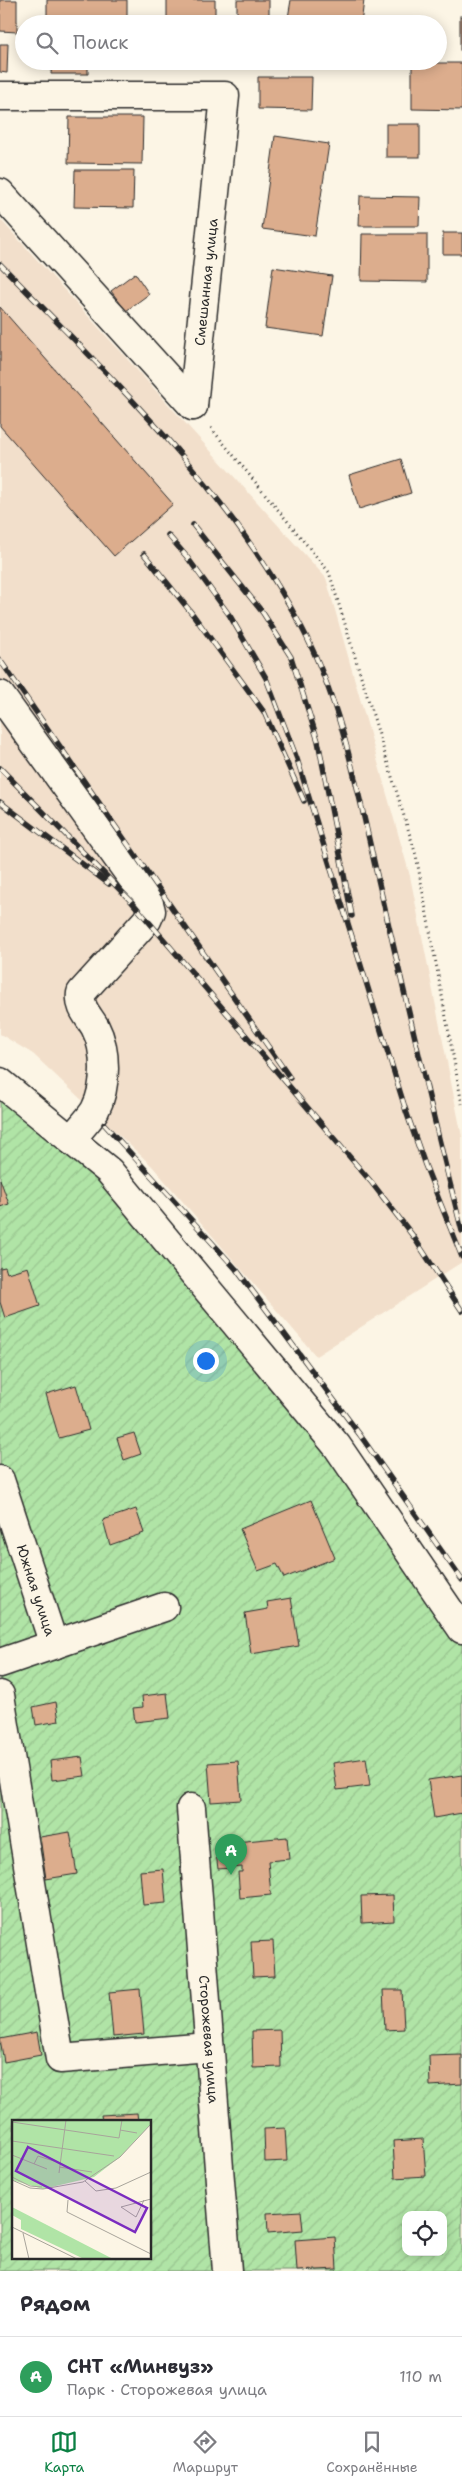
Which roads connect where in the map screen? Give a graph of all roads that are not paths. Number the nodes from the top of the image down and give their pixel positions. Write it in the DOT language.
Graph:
graph roads {
  1 [pos="0,96"];
  2 [pos="0,193"];
  3 [pos="0,695"];
  4 [pos="0,1082"];
  5 [pos="71,1140"];
  6 [pos="0,1480"];
  7 [pos="164,1607"];
  8 [pos="462,1628"];
  9 [pos="54,1645"];
  10 [pos="0,1663"];
  11 [pos="0,1695"];
  12 [pos="191,1808"];
  13 [pos="209,2047"];
  14 [pos="227,2271"];
  1 -- 2 [label="street, Смешанная улица"];
  3 -- 5 [label="street"];
  4 -- 5 [label="street"];
  5 -- 8 [label="street"];
  6 -- 9 [label="street, Южная улица"];
  7 -- 9 [label="street"];
  9 -- 10 [label="street"];
  11 -- 13 [label="street"];
  12 -- 13 [label="street, Сторожевая улица"];
  13 -- 14 [label="street, Сторожевая улица"];
}
